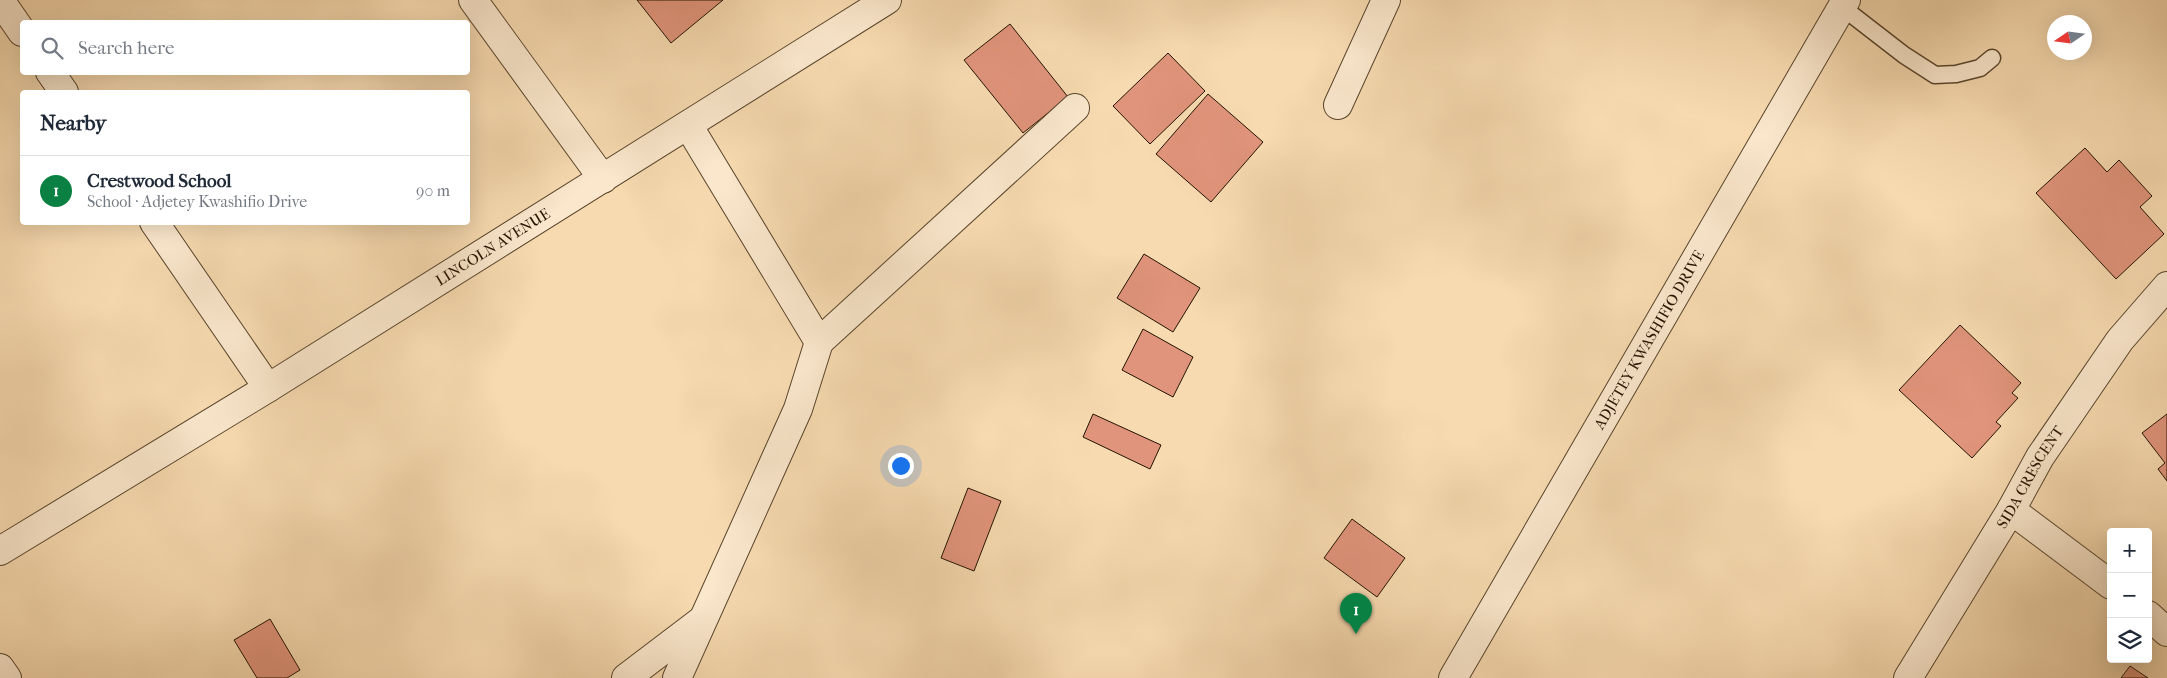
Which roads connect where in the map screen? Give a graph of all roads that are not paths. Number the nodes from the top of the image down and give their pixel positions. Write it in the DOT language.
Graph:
graph roads {
  1 [pos="473,0"];
  2 [pos="888,0"];
  3 [pos="1386,0"];
  4 [pos="1844,3"];
  5 [pos="1992,58"];
  6 [pos="52,75"];
  7 [pos="63,90"];
  8 [pos="1338,105"];
  9 [pos="1075,108"];
  10 [pos="688,125"];
  11 [pos="603,179"];
  12 [pos="156,225"];
  13 [pos="2167,286"];
  14 [pos="819,342"];
  15 [pos="268,388"];
  16 [pos="2011,510"];
  17 [pos="0,551"];
  18 [pos="2107,582"];
  19 [pos="2151,618"];
  20 [pos="704,619"];
  21 [pos="2167,632"];
  22 [pos="0,668"];
  23 [pos="6,678"];
  24 [pos="626,678"];
  25 [pos="677,678"];
  26 [pos="1453,678"];
  27 [pos="1908,678"];
  1 -- 11 [label="street"];
  2 -- 10 [label="street, LINCOLN AVENUE"];
  3 -- 8 [label="street"];
  4 -- 5 [label="lane"];
  4 -- 26 [label="street, ADJETEY KWASHIFIO DRIVE"];
  6 -- 7 [label="street"];
  9 -- 14 [label="street"];
  10 -- 11 [label="street, LINCOLN AVENUE"];
  10 -- 14 [label="street"];
  11 -- 15 [label="street, LINCOLN AVENUE"];
  12 -- 15 [label="street"];
  13 -- 16 [label="street, SIDA CRESCENT"];
  14 -- 20 [label="street"];
  15 -- 17 [label="street, LINCOLN AVENUE"];
  16 -- 18 [label="street"];
  16 -- 27 [label="street, SIDA CRESCENT"];
  19 -- 21 [label="street"];
  20 -- 24 [label="street"];
  20 -- 25 [label="street"];
  22 -- 23 [label="street"];
}
